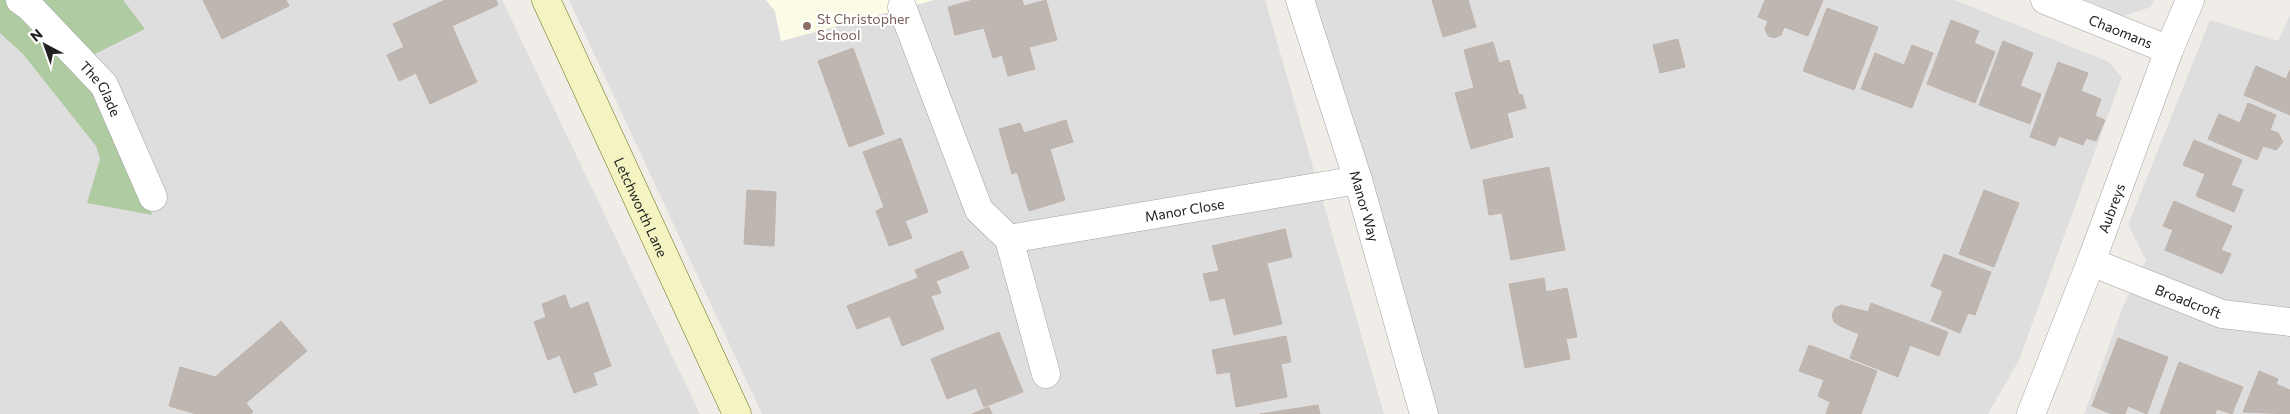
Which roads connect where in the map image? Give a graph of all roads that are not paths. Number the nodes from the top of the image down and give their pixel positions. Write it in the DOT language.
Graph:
graph roads {
  1 [pos="20,0"];
  2 [pos="546,0"];
  3 [pos="1300,0"];
  4 [pos="2045,0"];
  5 [pos="2190,0"];
  6 [pos="902,6"];
  7 [pos="2169,50"];
  8 [pos="1358,180"];
  9 [pos="153,197"];
  10 [pos="1009,239"];
  11 [pos="2091,262"];
  12 [pos="2290,322"];
  13 [pos="1046,374"];
  14 [pos="737,414"];
  15 [pos="1424,414"];
  16 [pos="2031,414"];
  1 -- 9 [label="street, The Glade"];
  2 -- 14 [label="street, Letchworth Lane"];
  3 -- 8 [label="street, Manor Way"];
  4 -- 7 [label="street, Chaomans"];
  5 -- 7 [label="street, Aubreys"];
  6 -- 10 [label="street"];
  7 -- 11 [label="street, Aubreys"];
  8 -- 10 [label="street, Manor Close"];
  8 -- 15 [label="street, Manor Way"];
  10 -- 13 [label="street"];
  11 -- 12 [label="street, Broadcroft"];
  11 -- 16 [label="street, Aubreys"];
}
